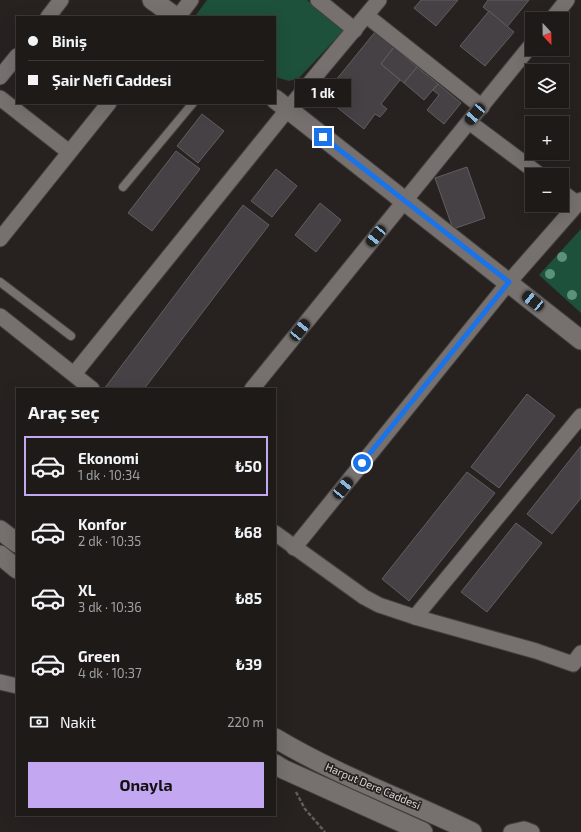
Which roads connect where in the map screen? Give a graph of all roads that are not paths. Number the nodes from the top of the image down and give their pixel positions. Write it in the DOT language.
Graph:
graph roads {
  1 [pos="61,0"];
  2 [pos="152,0"];
  3 [pos="192,0"];
  4 [pos="318,0"];
  5 [pos="379,0"];
  6 [pos="567,0"];
  7 [pos="558,12"];
  8 [pos="49,16"];
  9 [pos="176,16"];
  10 [pos="178,16"];
  11 [pos="367,16"];
  12 [pos="355,30"];
  13 [pos="525,53"];
  14 [pos="16,57"];
  15 [pos="0,77"];
  16 [pos="0,98"];
  17 [pos="108,104"];
  18 [pos="192,104"];
  19 [pos="281,104"];
  20 [pos="482,107"];
  21 [pos="469,122"];
  22 [pos="69,152"];
  23 [pos="531,168"];
  24 [pos="123,187"];
  25 [pos="569,196"];
  26 [pos="404,201"];
  27 [pos="580,202"];
  28 [pos="0,239"];
  29 [pos="0,282"];
  30 [pos="509,282"];
  31 [pos="0,316"];
  32 [pos="71,336"];
  33 [pos="581,340"];
  34 [pos="74,374"];
  35 [pos="91,388"];
  36 [pos="253,388"];
  37 [pos="581,416"];
  38 [pos="0,530"];
  39 [pos="276,534"];
  40 [pos="16,542"];
  41 [pos="294,548"];
  42 [pos="0,555"];
  43 [pos="16,568"];
  44 [pos="415,617"];
  45 [pos="578,661"];
  46 [pos="0,682"];
  47 [pos="16,686"];
  48 [pos="276,739"];
  49 [pos="279,766"];
  50 [pos="423,832"];
  51 [pos="472,832"];
  52 [pos="511,832"];
  53 [pos="532,832"];
  1 -- 8 [label="street"];
  2 -- 9 [label="street"];
  3 -- 10 [label="street"];
  4 -- 12 [label="street"];
  5 -- 11 [label="street"];
  6 -- 7 [label="street"];
  11 -- 12 [label="street"];
  11 -- 20 [label="street"];
  12 -- 19 [label="street"];
  13 -- 20 [label="street"];
  14 -- 15 [label="street"];
  16 -- 22 [label="street"];
  17 -- 22 [label="street"];
  18 -- 24 [label="lane"];
  19 -- 26 [label="street"];
  19 -- 34 [label="street"];
  20 -- 21 [label="street"];
  21 -- 23 [label="street"];
  21 -- 26 [label="street"];
  22 -- 28 [label="street"];
  25 -- 27 [label="street"];
  26 -- 30 [label="street"];
  26 -- 36 [label="street"];
  27 -- 30 [label="street"];
  29 -- 32 [label="lane"];
  30 -- 33 [label="street"];
  30 -- 41 [label="street"];
  31 -- 34 [label="street"];
  34 -- 35 [label="street"];
  37 -- 44 [label="street"];
  38 -- 40 [label="street"];
  39 -- 41 [label="street"];
  41 -- 44 [label="street"];
  42 -- 43 [label="street"];
  44 -- 45 [label="street"];
  46 -- 47 [label="street"];
  48 -- 51 [label="street, Harput Dere Caddesi"];
  49 -- 50 [label="street, Harput Dere Caddesi"];
  52 -- 53 [label="street"];
}
